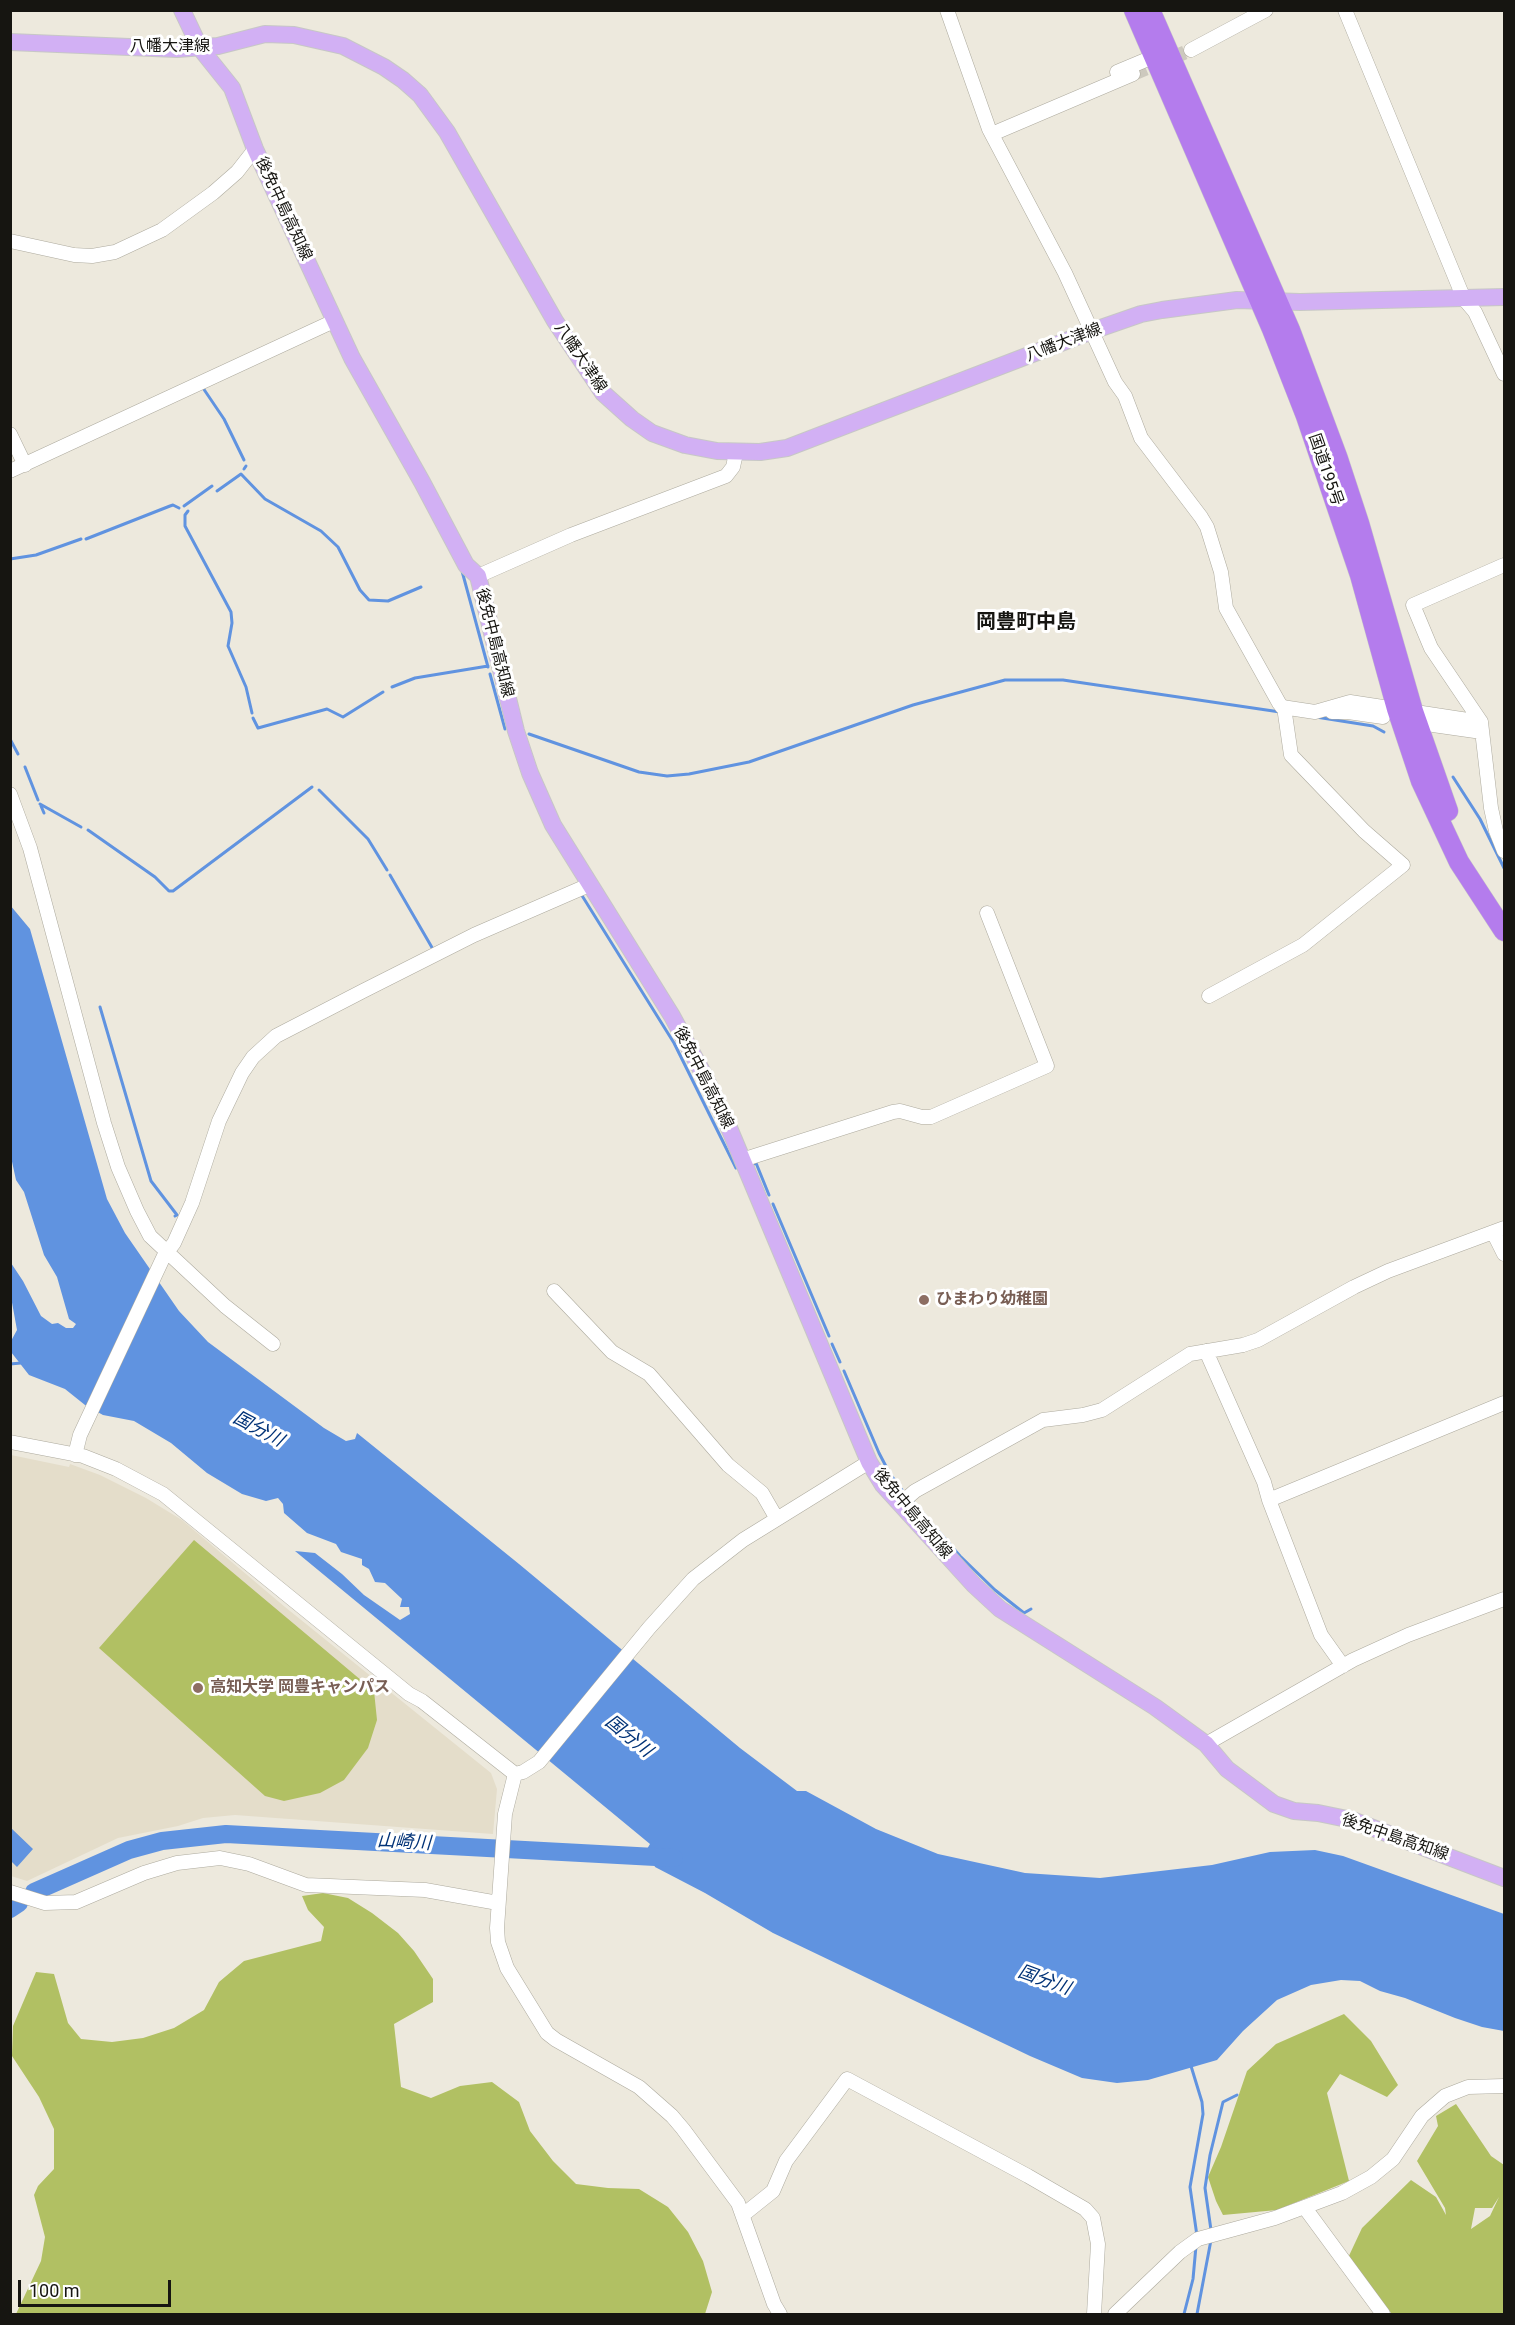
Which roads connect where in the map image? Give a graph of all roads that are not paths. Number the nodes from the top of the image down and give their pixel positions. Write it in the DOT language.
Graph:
graph roads {
  1 [pos="183,10"];
  2 [pos="947,10"];
  3 [pos="1134,10"];
  4 [pos="1150,10"];
  5 [pos="1266,10"];
  6 [pos="1345,10"];
  7 [pos="10,42"];
  8 [pos="200,48"];
  9 [pos="1191,50"];
  10 [pos="1160,54"];
  11 [pos="1133,74"];
  12 [pos="1084,96"];
  13 [pos="992,134"];
  14 [pos="255,149"];
  15 [pos="10,241"];
  16 [pos="1504,297"];
  17 [pos="1464,299"];
  18 [pos="1268,300"];
  19 [pos="334,321"];
  20 [pos="1092,331"];
  21 [pos="1504,374"];
  22 [pos="10,434"];
  23 [pos="736,453"];
  24 [pos="25,465"];
  25 [pos="10,471"];
  26 [pos="1504,566"];
  27 [pos="478,576"];
  28 [pos="1285,711"];
  29 [pos="1398,712"];
  30 [pos="1433,725"];
  31 [pos="1481,727"];
  32 [pos="10,794"];
  33 [pos="1504,851"];
  34 [pos="590,885"];
  35 [pos="1504,909"];
  36 [pos="987,913"];
  37 [pos="1504,931"];
  38 [pos="1209,996"];
  39 [pos="742,1160"];
  40 [pos="1498,1230"];
  41 [pos="166,1254"];
  42 [pos="1504,1254"];
  43 [pos="554,1291"];
  44 [pos="273,1344"];
  45 [pos="1206,1351"];
  46 [pos="1504,1403"];
  47 [pos="10,1442"];
  48 [pos="75,1455"];
  49 [pos="869,1462"];
  50 [pos="1269,1500"];
  51 [pos="900,1504"];
  52 [pos="777,1519"];
  53 [pos="1504,1599"];
  54 [pos="1343,1666"];
  55 [pos="1206,1744"];
  56 [pos="515,1774"];
  57 [pos="1504,1878"];
  58 [pos="10,1892"];
  59 [pos="498,1903"];
  60 [pos="1504,2086"];
  61 [pos="1305,2208"];
  62 [pos="743,2215"];
  63 [pos="1124,2312"];
  64 [pos="780,2314"];
  65 [pos="1094,2314"];
  66 [pos="1383,2314"];
  1 -- 8 [label="main road, 後免中島高知線"];
  2 -- 13 [label="street"];
  3 -- 10 [label="highway, 国道195号"];
  4 -- 10 [label="highway, 国道195号"];
  5 -- 9 [label="street"];
  6 -- 17 [label="street"];
  7 -- 8 [label="main road, 八幡大津線"];
  8 -- 14 [label="main road, 後免中島高知線"];
  8 -- 23 [label="main road, 八幡大津線"];
  10 -- 12 [label="street"];
  10 -- 18 [label="highway, 国道195号"];
  11 -- 12 [label="street"];
  12 -- 13 [label="street"];
  13 -- 20 [label="street"];
  14 -- 15 [label="street"];
  14 -- 19 [label="main road, 後免中島高知線"];
  16 -- 17 [label="main road, 八幡大津線"];
  17 -- 18 [label="main road, 八幡大津線"];
  17 -- 21 [label="street"];
  18 -- 20 [label="main road, 八幡大津線"];
  18 -- 29 [label="highway, 国道195号"];
  19 -- 24 [label="street"];
  19 -- 27 [label="main road, 後免中島高知線"];
  20 -- 23 [label="main road, 八幡大津線"];
  20 -- 28 [label="street"];
  22 -- 24 [label="street"];
  23 -- 27 [label="street"];
  24 -- 25 [label="street"];
  26 -- 31 [label="street"];
  27 -- 34 [label="main road, 後免中島高知線"];
  28 -- 29 [label="street"];
  28 -- 38 [label="street"];
  29 -- 31 [label="street"];
  29 -- 35 [label="highway, 国道195号"];
  29 -- 37 [label="highway, 国道195号"];
  30 -- 31 [label="street"];
  31 -- 33 [label="street"];
  32 -- 41 [label="street"];
  34 -- 39 [label="main road, 後免中島高知線"];
  34 -- 41 [label="street"];
  36 -- 39 [label="street"];
  39 -- 49 [label="main road, 後免中島高知線"];
  40 -- 42 [label="street"];
  40 -- 45 [label="street"];
  41 -- 44 [label="street"];
  41 -- 48 [label="street"];
  43 -- 52 [label="street"];
  45 -- 50 [label="street"];
  45 -- 51 [label="street"];
  46 -- 50 [label="street"];
  47 -- 48 [label="street"];
  48 -- 56 [label="street"];
  49 -- 51 [label="main road, 後免中島高知線"];
  49 -- 52 [label="street"];
  50 -- 54 [label="street"];
  51 -- 55 [label="main road, 後免中島高知線"];
  52 -- 56 [label="street"];
  53 -- 54 [label="street"];
  54 -- 55 [label="street"];
  55 -- 57 [label="main road, 後免中島高知線"];
  56 -- 59 [label="street"];
  58 -- 59 [label="street"];
  59 -- 62 [label="street"];
  60 -- 61 [label="street"];
  61 -- 63 [label="street"];
  61 -- 66 [label="street"];
  62 -- 64 [label="street"];
  62 -- 65 [label="street"];
}
